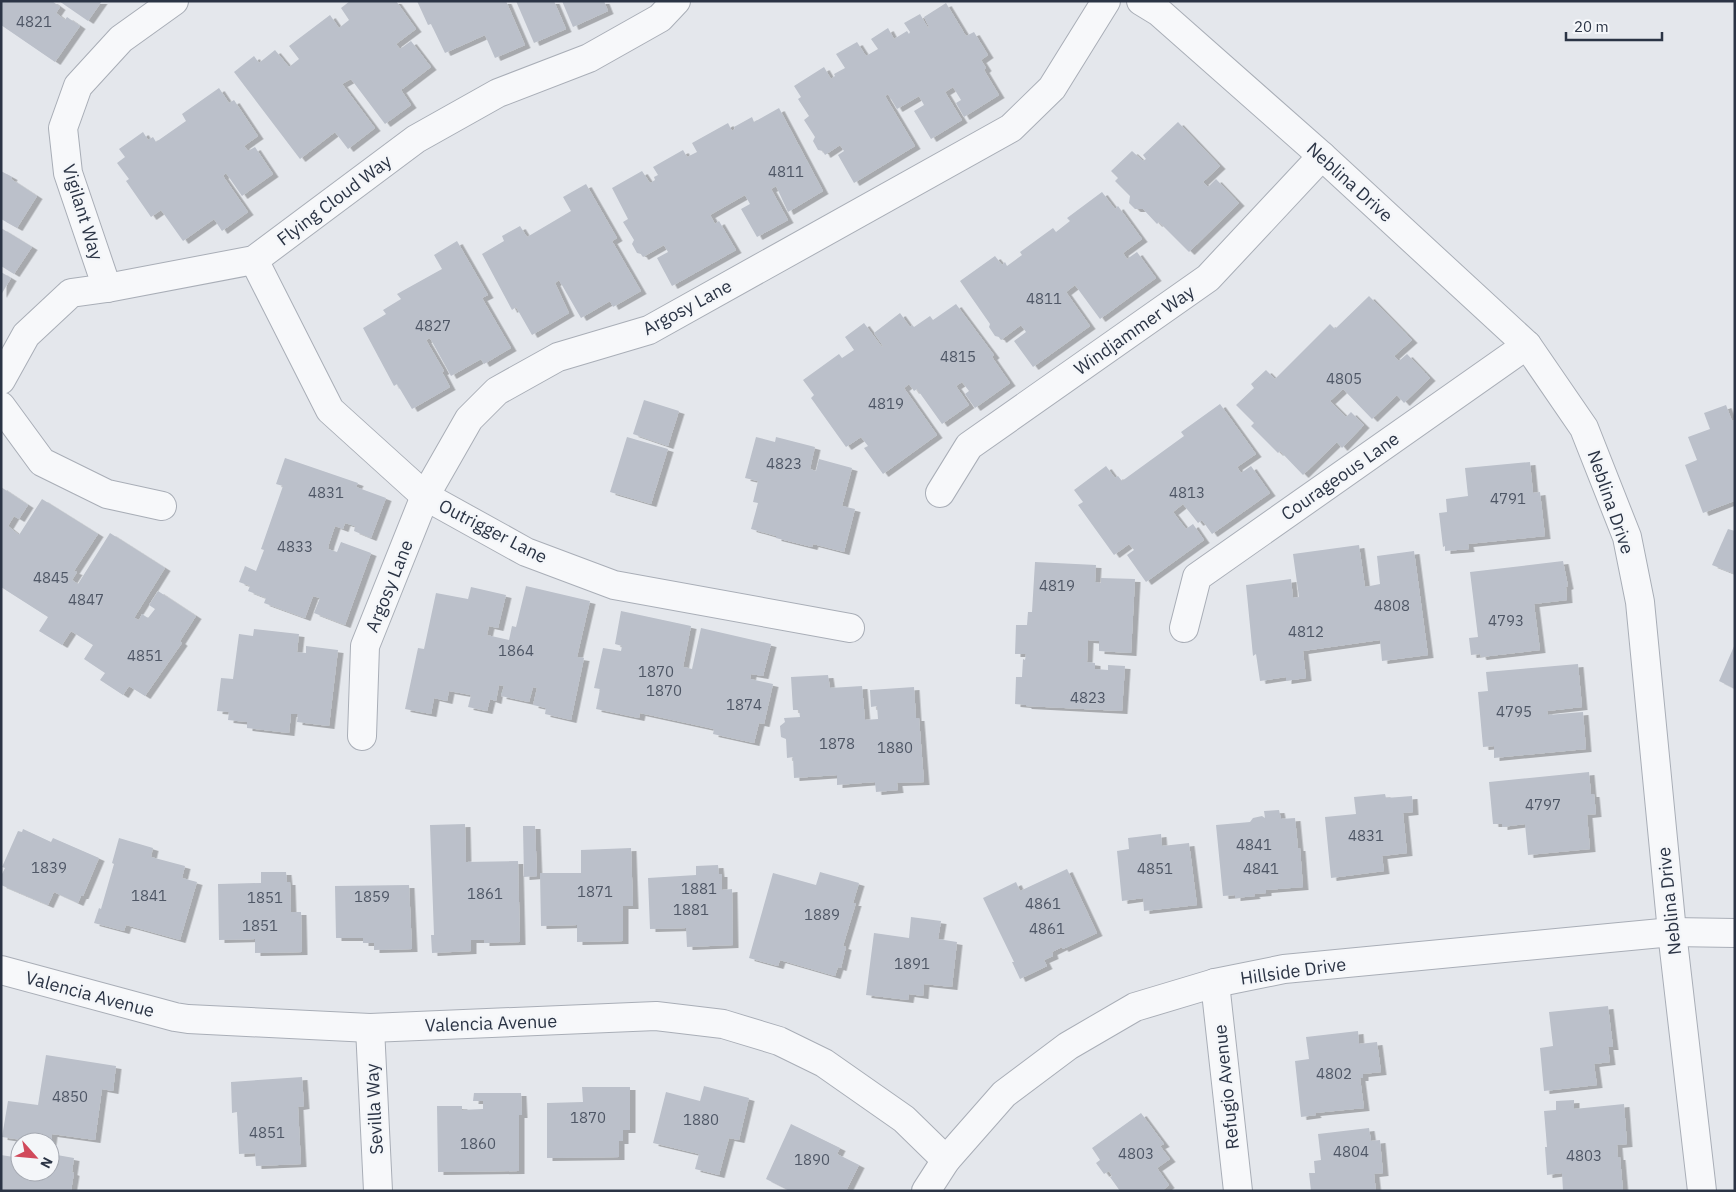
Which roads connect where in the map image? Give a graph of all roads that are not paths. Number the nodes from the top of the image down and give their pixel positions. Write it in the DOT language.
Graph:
graph roads {
  1 [pos="174,1"];
  2 [pos="676,1"];
  3 [pos="1106,1"];
  4 [pos="1141,1"];
  5 [pos="1322,156"];
  6 [pos="254,260"];
  7 [pos="107,288"];
  8 [pos="1527,345"];
  9 [pos="1,380"];
  10 [pos="1,406"];
  11 [pos="940,493"];
  12 [pos="425,496"];
  13 [pos="162,506"];
  14 [pos="850,628"];
  15 [pos="1184,628"];
  16 [pos="362,736"];
  17 [pos="1672,932"];
  18 [pos="1735,933"];
  19 [pos="1,970"];
  20 [pos="1215,983"];
  21 [pos="370,1028"];
  22 [pos="946,1160"];
  23 [pos="378,1191"];
  24 [pos="926,1191"];
  25 [pos="1238,1191"];
  26 [pos="1702,1191"];
  1 -- 7 [label="street, Vigilant Way"];
  2 -- 6 [label="street, Flying Cloud Way"];
  3 -- 12 [label="street, Argosy Lane"];
  4 -- 5 [label="street, Neblina Drive"];
  5 -- 8 [label="street, Neblina Drive"];
  5 -- 11 [label="street, Windjammer Way"];
  6 -- 7 [label="street, Flying Cloud Way"];
  6 -- 12 [label="street, Outrigger Lane"];
  7 -- 9 [label="street, Flying Cloud Way"];
  8 -- 15 [label="street, Courageous Lane"];
  8 -- 17 [label="street, Neblina Drive"];
  10 -- 13 [label="street"];
  12 -- 14 [label="street, Outrigger Lane"];
  12 -- 16 [label="street, Argosy Lane"];
  17 -- 18 [label="street, Hillside Drive"];
  17 -- 20 [label="street, Hillside Drive"];
  17 -- 26 [label="street, Neblina Drive"];
  19 -- 21 [label="street, Valencia Avenue"];
  20 -- 22 [label="street, Hillside Drive"];
  20 -- 25 [label="street, Refugio Avenue"];
  21 -- 22 [label="street, Valencia Avenue"];
  21 -- 23 [label="street, Sevilla Way"];
  22 -- 24 [label="street, Hillside Drive"];
}
